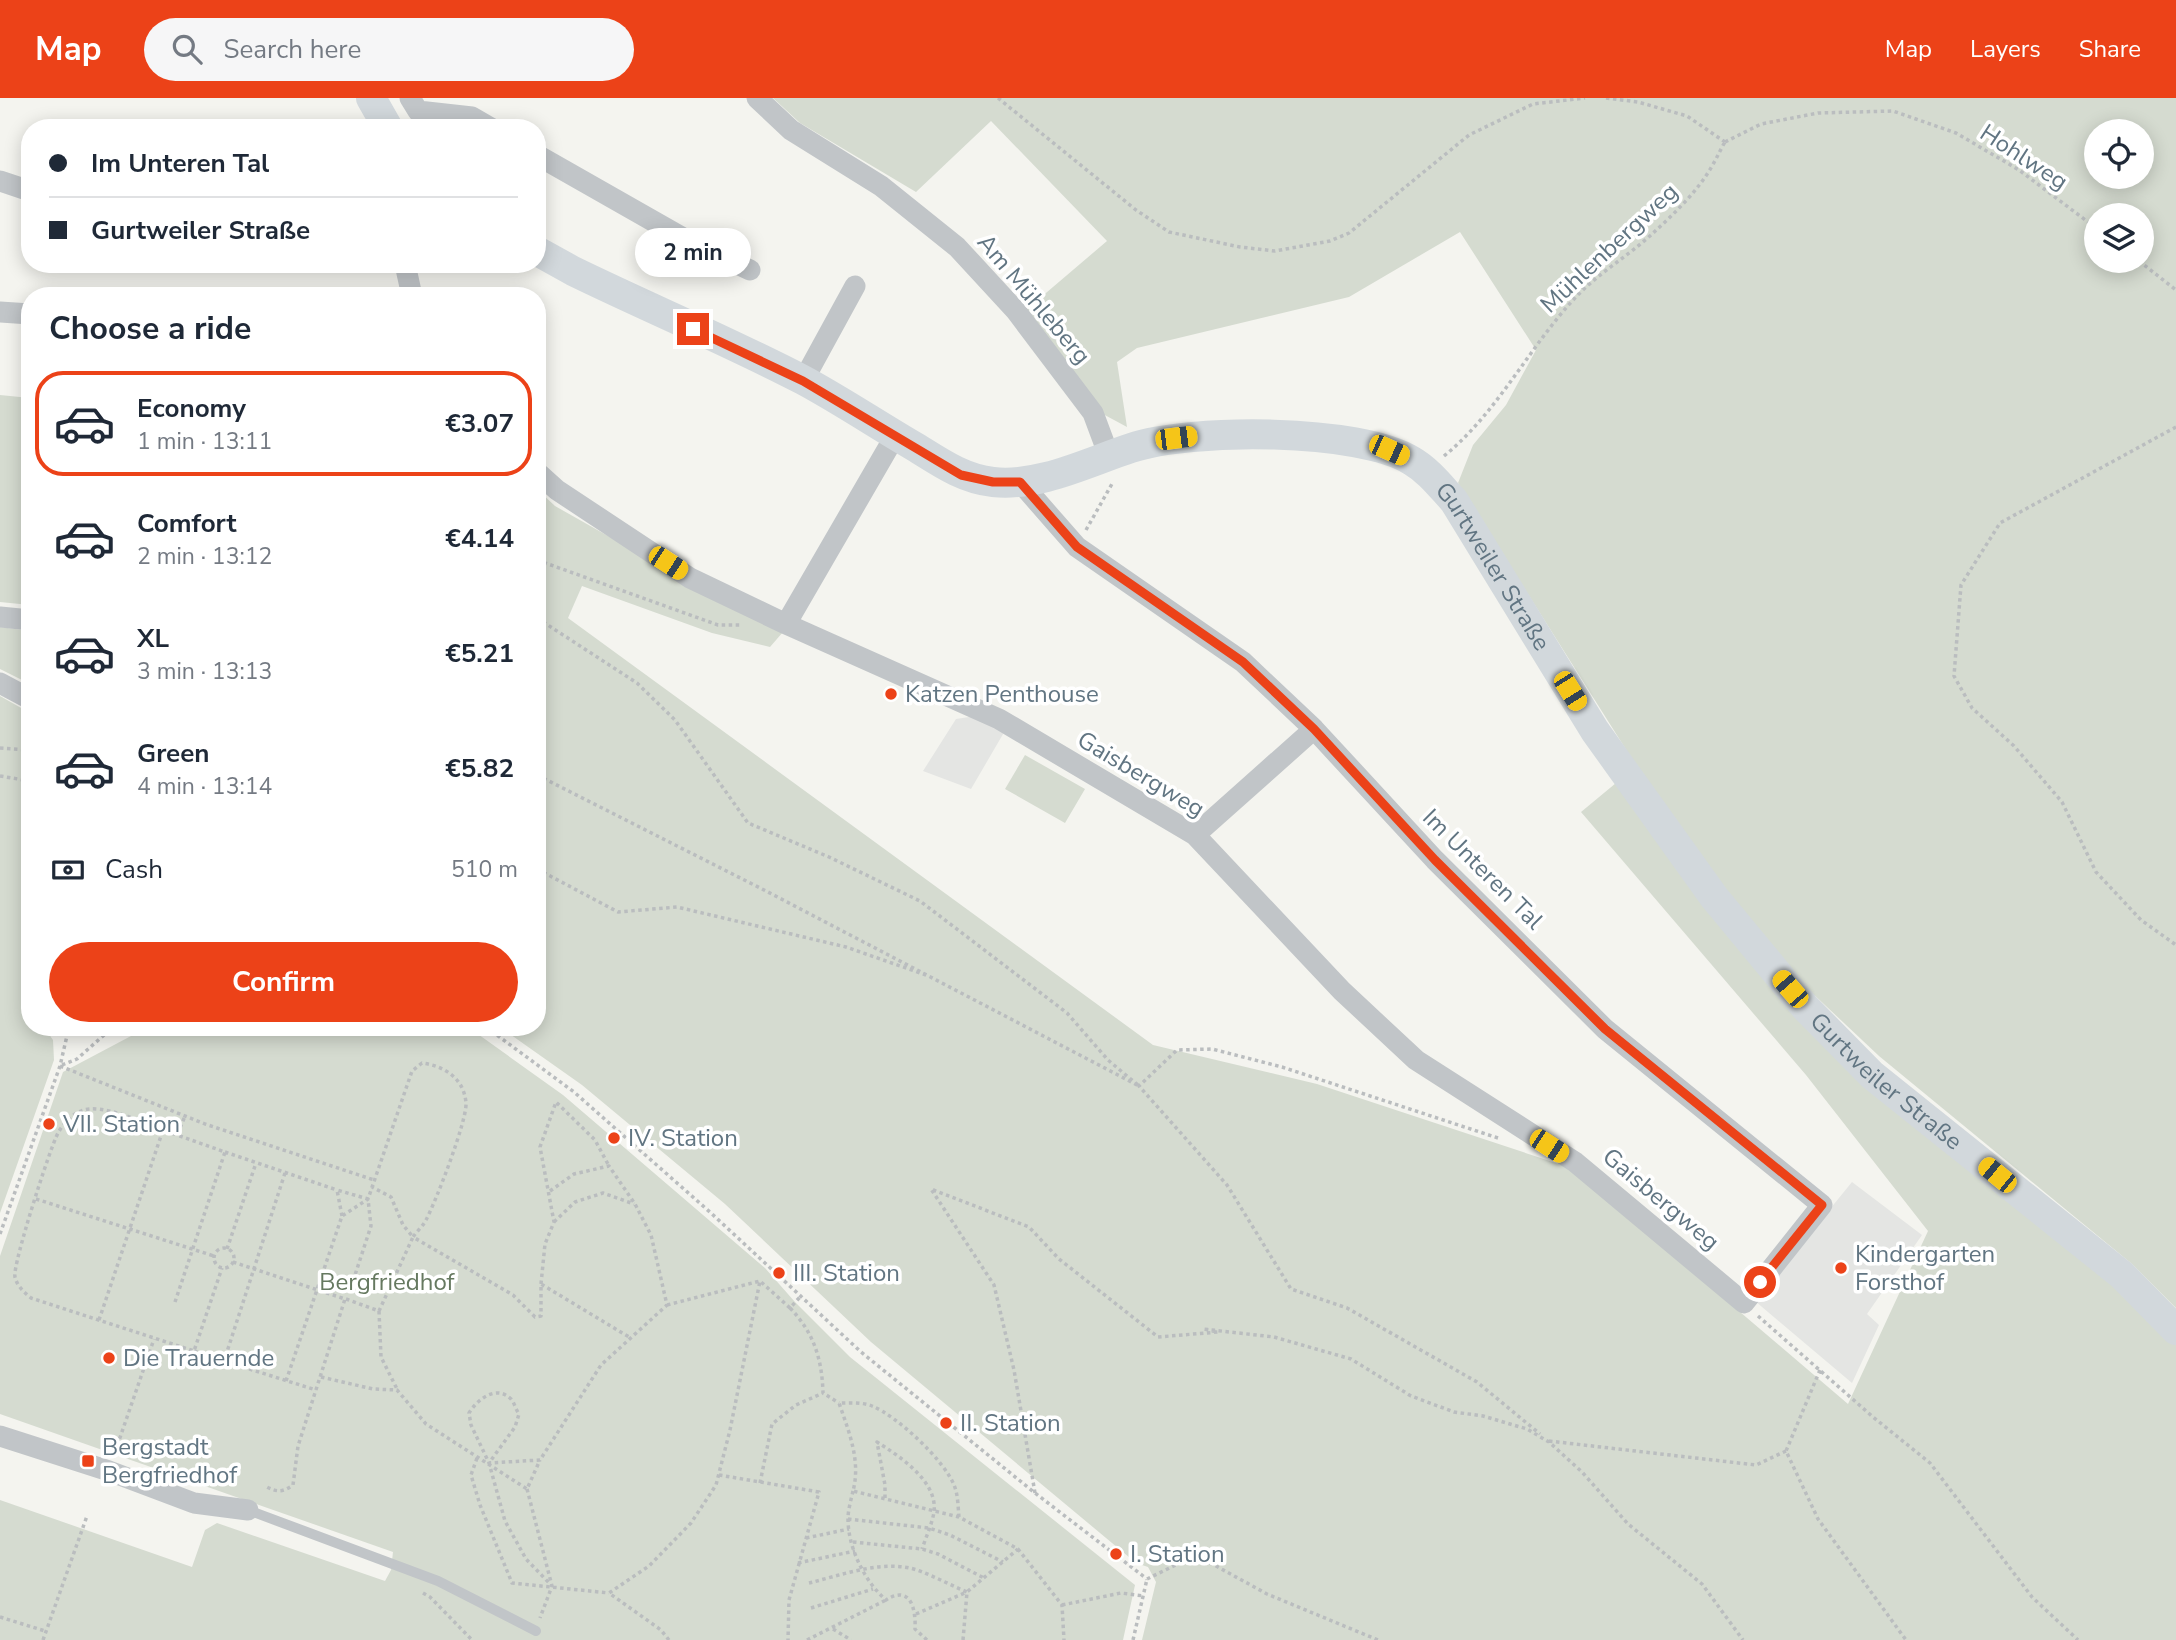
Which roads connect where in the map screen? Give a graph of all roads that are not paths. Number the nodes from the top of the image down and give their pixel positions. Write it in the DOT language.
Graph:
graph roads {
  1 [pos="371,98"];
  2 [pos="410,98"];
  3 [pos="757,98"];
  4 [pos="383,119"];
  5 [pos="475,119"];
  6 [pos="546,160"];
  7 [pos="0,181"];
  8 [pos="21,188"];
  9 [pos="546,256"];
  10 [pos="750,270"];
  11 [pos="855,286"];
  12 [pos="0,312"];
  13 [pos="21,313"];
  14 [pos="803,381"];
  15 [pos="895,436"];
  16 [pos="1111,468"];
  17 [pos="546,481"];
  18 [pos="1020,482"];
  19 [pos="0,617"];
  20 [pos="21,619"];
  21 [pos="786,624"];
  22 [pos="0,683"];
  23 [pos="21,694"];
  24 [pos="1314,729"];
  25 [pos="1195,835"];
  26 [pos="1744,1303"];
  27 [pos="2176,1330"];
  28 [pos="0,1436"];
  29 [pos="248,1510"];
  30 [pos="536,1631"];
  1 -- 4 [label="main road"];
  2 -- 5 [label="street"];
  3 -- 16 [label="street, Am Mühleberg"];
  6 -- 10 [label="street"];
  7 -- 8 [label="street"];
  9 -- 14 [label="main road, Gurtweiler Straße"];
  11 -- 14 [label="street"];
  12 -- 13 [label="street"];
  14 -- 15 [label="main road, Gurtweiler Straße"];
  15 -- 18 [label="main road, Gurtweiler Straße"];
  15 -- 21 [label="street"];
  16 -- 18 [label="main road, Gurtweiler Straße"];
  16 -- 27 [label="main road, Gurtweiler Straße"];
  17 -- 21 [label="street, Gaisbergweg"];
  18 -- 24 [label="street, Im Unteren Tal"];
  19 -- 20 [label="street"];
  21 -- 25 [label="street, Gaisbergweg"];
  22 -- 23 [label="street"];
  24 -- 25 [label="street"];
  24 -- 26 [label="street, Im Unteren Tal"];
  25 -- 26 [label="street, Gaisbergweg"];
  28 -- 29 [label="street"];
  29 -- 30 [label="lane"];
}
